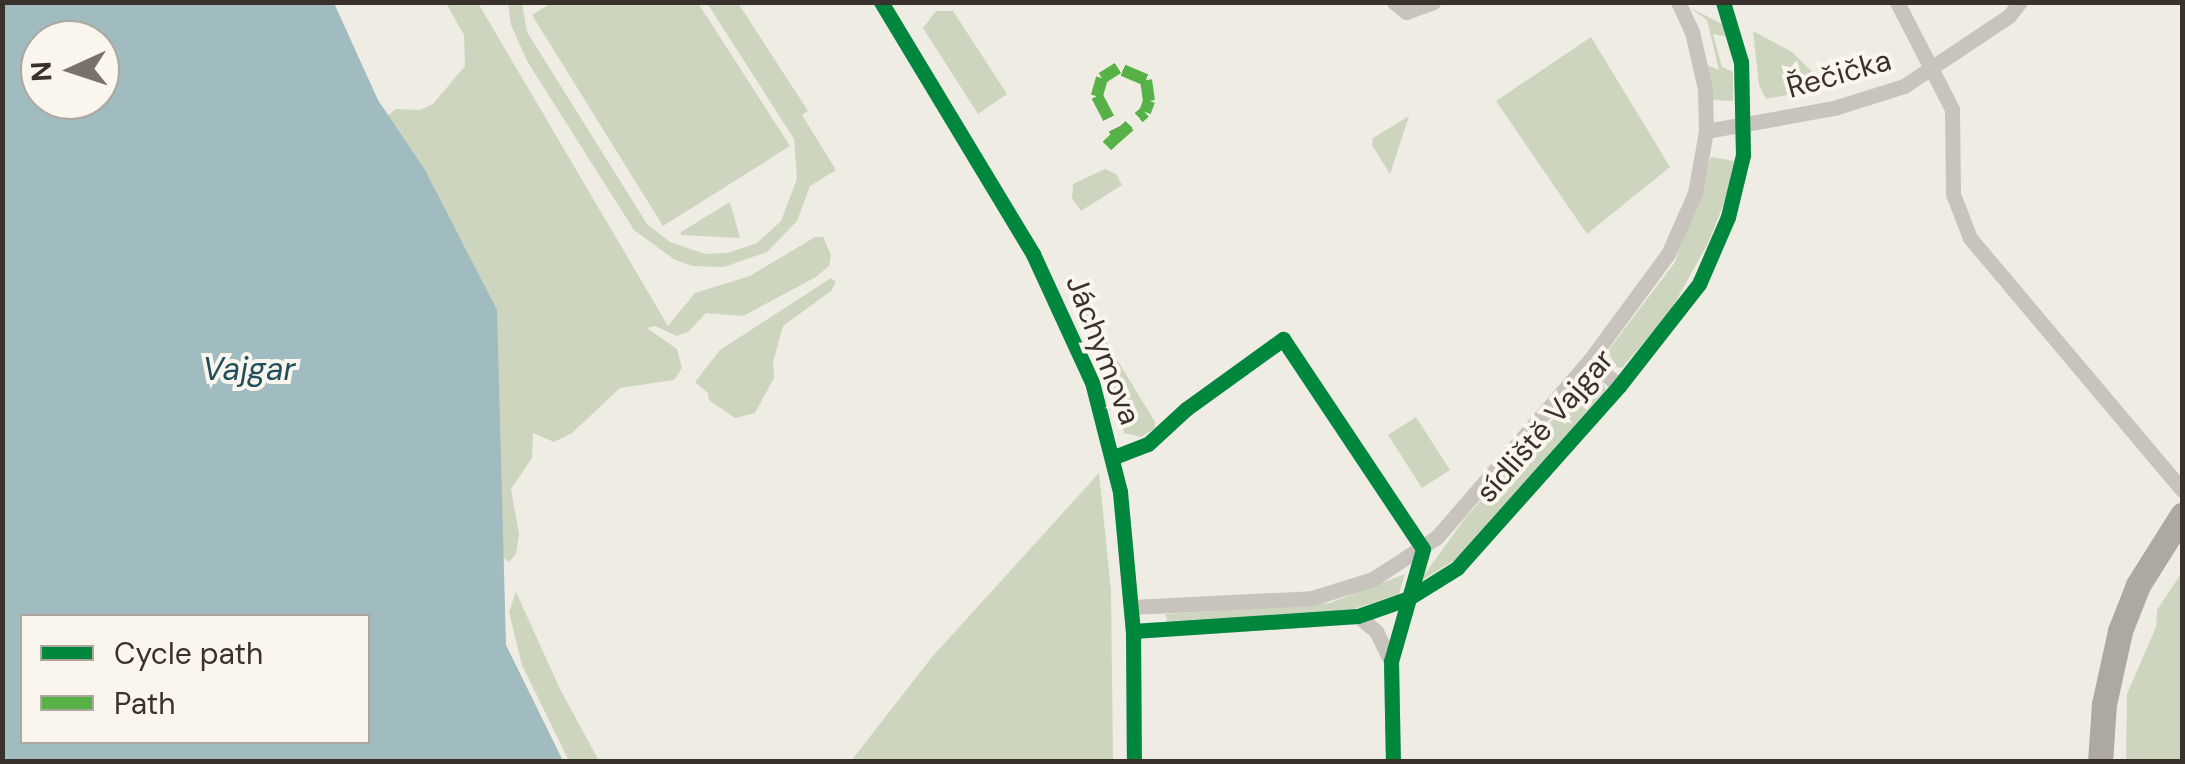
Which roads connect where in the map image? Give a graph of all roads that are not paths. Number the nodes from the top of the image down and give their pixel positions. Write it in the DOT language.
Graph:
graph roads {
  1 [pos="880,2"];
  2 [pos="1394,2"];
  3 [pos="1433,2"];
  4 [pos="1678,2"];
  5 [pos="1723,2"];
  6 [pos="1896,2"];
  7 [pos="2020,2"];
  8 [pos="1935,70"];
  9 [pos="1743,127"];
  10 [pos="1706,132"];
  11 [pos="1590,360"];
  12 [pos="1619,386"];
  13 [pos="1114,457"];
  14 [pos="2182,490"];
  15 [pos="2182,514"];
  16 [pos="1423,549"];
  17 [pos="1409,598"];
  18 [pos="1131,607"];
  19 [pos="1358,616"];
  20 [pos="1133,631"];
  21 [pos="1391,661"];
  22 [pos="1134,762"];
  23 [pos="1393,762"];
  24 [pos="2100,762"];
  1 -- 13 [label="street, Jáchymova"];
  2 -- 3 [label="street"];
  4 -- 10 [label="street, sídliště Vajgar"];
  5 -- 9 [label="street, sídliště Vajgar"];
  6 -- 8 [label="street"];
  7 -- 8 [label="street, Řečička"];
  8 -- 9 [label="street, Řečička"];
  8 -- 14 [label="street"];
  9 -- 10 [label="street, Řečička"];
  9 -- 12 [label="street, sídliště Vajgar"];
  10 -- 11 [label="street, sídliště Vajgar"];
  11 -- 12 [label="street"];
  11 -- 16 [label="street, sídliště Vajgar"];
  12 -- 17 [label="street, sídliště Vajgar"];
  13 -- 16 [label="street"];
  13 -- 18 [label="street, Jáchymova"];
  15 -- 24 [label="main road"];
  16 -- 17 [label="street"];
  16 -- 18 [label="street, sídliště Vajgar"];
  17 -- 19 [label="street, sídliště Vajgar"];
  17 -- 21 [label="street"];
  18 -- 20 [label="street, Jáchymova"];
  19 -- 20 [label="street, sídliště Vajgar"];
  19 -- 21 [label="street"];
  20 -- 22 [label="street, Jáchymova"];
  21 -- 23 [label="street"];
}
